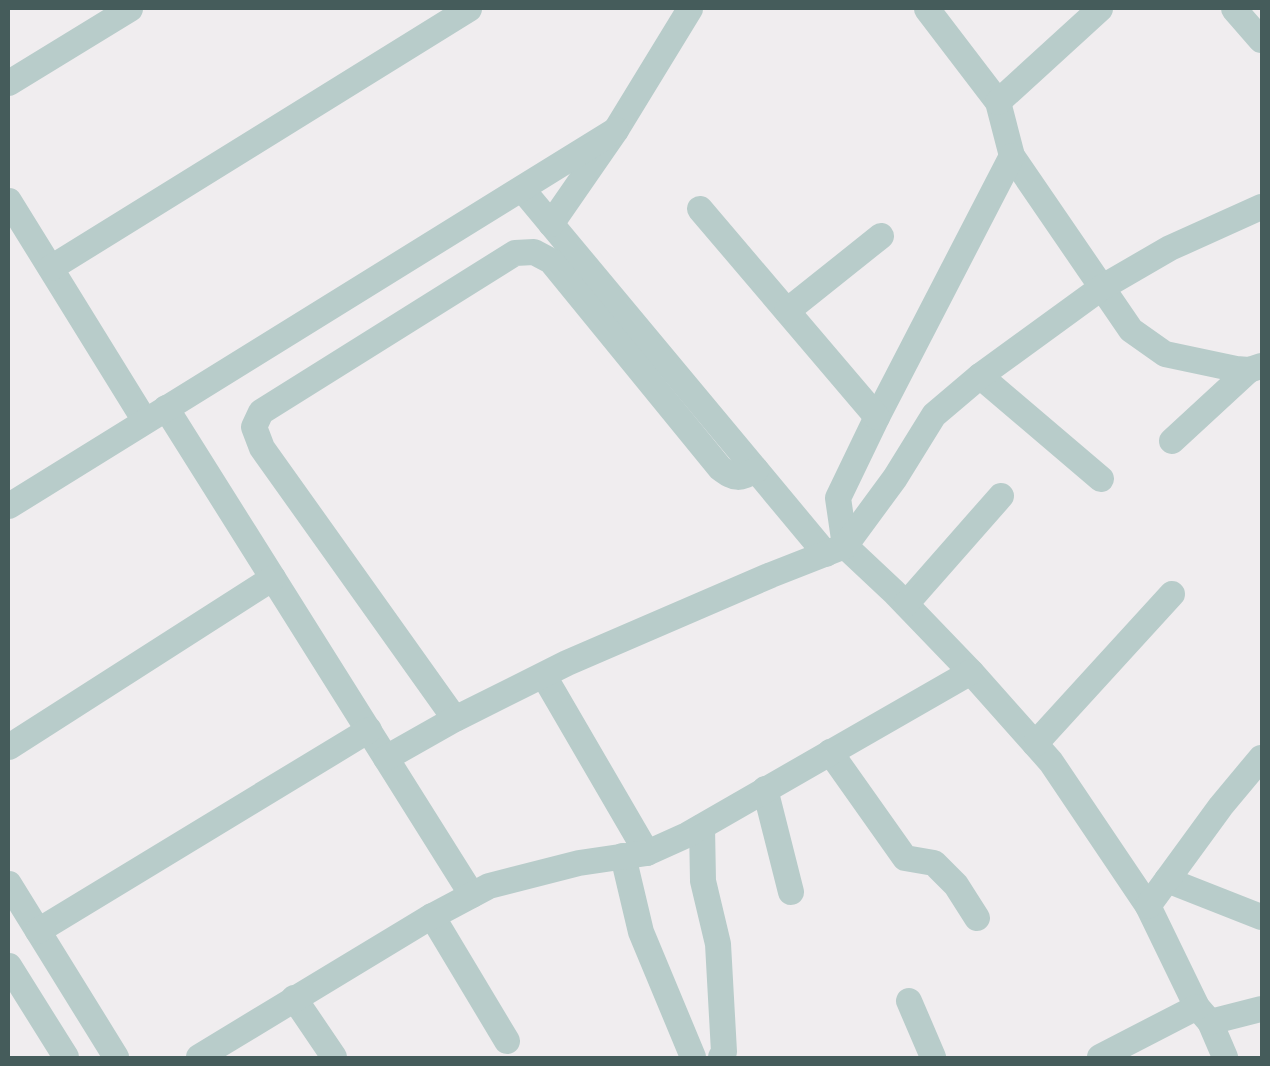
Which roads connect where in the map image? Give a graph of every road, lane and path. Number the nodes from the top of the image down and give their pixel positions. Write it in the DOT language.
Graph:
graph roads {
  1 [pos="130,9"];
  2 [pos="690,9"];
  3 [pos="927,9"];
  4 [pos="1100,9"];
  5 [pos="458,12"];
  6 [pos="9,83"];
  7 [pos="998,102"];
  8 [pos="616,130"];
  9 [pos="1012,156"];
  10 [pos="522,190"];
  11 [pos="9,201"];
  12 [pos="1261,207"];
  13 [pos="700,209"];
  14 [pos="551,224"];
  15 [pos="881,236"];
  16 [pos="51,268"];
  17 [pos="1101,288"];
  18 [pos="787,311"];
  19 [pos="1255,368"];
  20 [pos="980,376"];
  21 [pos="156,414"];
  22 [pos="877,417"];
  23 [pos="1172,441"];
  24 [pos="756,470"];
  25 [pos="1101,479"];
  26 [pos="1001,496"];
  27 [pos="9,506"];
  28 [pos="836,550"];
  29 [pos="273,578"];
  30 [pos="1172,594"];
  31 [pos="906,604"];
  32 [pos="971,672"];
  33 [pos="544,676"];
  34 [pos="455,720"];
  35 [pos="369,730"];
  36 [pos="1035,744"];
  37 [pos="9,747"];
  38 [pos="830,752"];
  39 [pos="386,758"];
  40 [pos="1261,758"];
  41 [pos="766,789"];
  42 [pos="702,827"];
  43 [pos="635,854"];
  44 [pos="1167,880"];
  45 [pos="9,884"];
  46 [pos="791,892"];
  47 [pos="472,895"];
  48 [pos="1148,906"];
  49 [pos="432,916"];
  50 [pos="1261,917"];
  51 [pos="977,918"];
  52 [pos="38,931"];
  53 [pos="9,966"];
  54 [pos="294,998"];
  55 [pos="909,1001"];
  56 [pos="1261,1009"];
  57 [pos="1204,1015"];
  58 [pos="507,1041"];
  59 [pos="66,1057"];
  60 [pos="116,1057"];
  61 [pos="199,1057"];
  62 [pos="334,1057"];
  63 [pos="693,1057"];
  64 [pos="721,1057"];
  65 [pos="933,1057"];
  66 [pos="1100,1057"];
  67 [pos="1225,1057"];
  1 -- 6 [label="street"];
  2 -- 8 [label="street"];
  3 -- 7 [label="street"];
  4 -- 7 [label="street"];
  5 -- 16 [label="street"];
  7 -- 9 [label="street"];
  8 -- 10 [label="street"];
  8 -- 14 [label="street"];
  9 -- 17 [label="street"];
  9 -- 22 [label="street"];
  10 -- 14 [label="street"];
  10 -- 21 [label="street"];
  11 -- 16 [label="street"];
  12 -- 17 [label="street"];
  13 -- 18 [label="street"];
  14 -- 24 [label="street"];
  15 -- 18 [label="street"];
  16 -- 21 [label="street"];
  17 -- 19 [label="street"];
  17 -- 20 [label="street"];
  18 -- 22 [label="street"];
  19 -- 23 [label="street"];
  20 -- 25 [label="street"];
  20 -- 28 [label="street"];
  21 -- 27 [label="street"];
  21 -- 29 [label="street"];
  22 -- 28 [label="street"];
  24 -- 28 [label="street"];
  24 -- 34 [label="street"];
  26 -- 31 [label="street"];
  28 -- 31 [label="street"];
  28 -- 33 [label="street"];
  29 -- 35 [label="street"];
  29 -- 37 [label="street"];
  30 -- 36 [label="street"];
  31 -- 32 [label="street"];
  32 -- 36 [label="street"];
  32 -- 38 [label="street"];
  33 -- 34 [label="street"];
  33 -- 43 [label="street"];
  34 -- 39 [label="street"];
  35 -- 39 [label="street"];
  35 -- 52 [label="street"];
  36 -- 48 [label="street"];
  38 -- 41 [label="street"];
  38 -- 51 [label="street"];
  39 -- 47 [label="street"];
  40 -- 44 [label="street"];
  41 -- 42 [label="street"];
  41 -- 46 [label="street"];
  42 -- 43 [label="street"];
  42 -- 64 [label="street"];
  43 -- 47 [label="street"];
  43 -- 63 [label="street"];
  44 -- 48 [label="street"];
  44 -- 50 [label="street"];
  45 -- 52 [label="street"];
  47 -- 49 [label="street"];
  48 -- 57 [label="street"];
  49 -- 54 [label="street"];
  49 -- 58 [label="street"];
  52 -- 60 [label="street"];
  53 -- 59 [label="street"];
  54 -- 61 [label="street"];
  54 -- 62 [label="street"];
  55 -- 65 [label="street"];
  56 -- 57 [label="street"];
  57 -- 66 [label="street"];
  57 -- 67 [label="street"];
}
